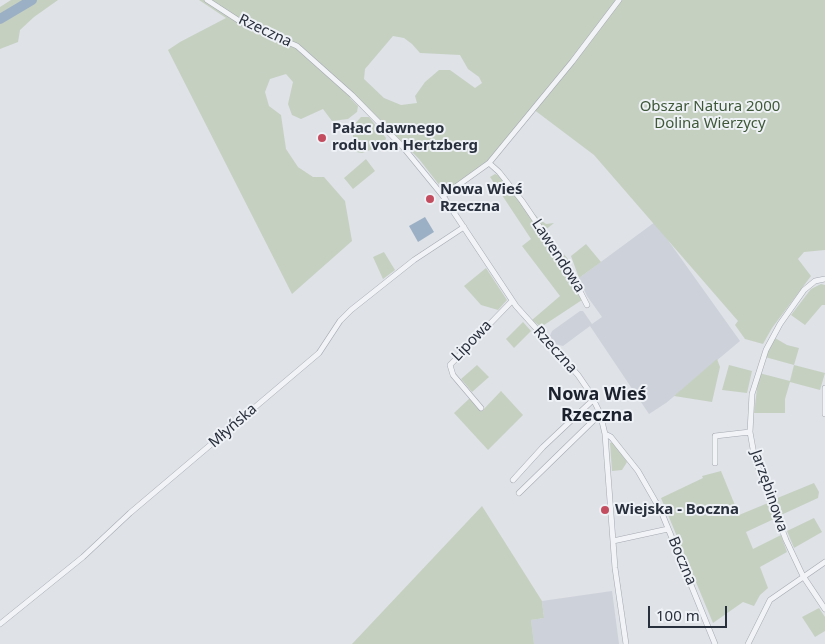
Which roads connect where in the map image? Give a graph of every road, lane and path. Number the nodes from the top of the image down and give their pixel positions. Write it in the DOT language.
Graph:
graph roads {
  1 [pos="208,0"];
  2 [pos="619,0"];
  3 [pos="489,163"];
  4 [pos="443,196"];
  5 [pos="464,227"];
  6 [pos="825,279"];
  7 [pos="512,301"];
  8 [pos="587,305"];
  9 [pos="825,388"];
  10 [pos="594,399"];
  11 [pos="481,408"];
  12 [pos="825,414"];
  13 [pos="601,418"];
  14 [pos="750,432"];
  15 [pos="605,434"];
  16 [pos="716,463"];
  17 [pos="513,480"];
  18 [pos="519,493"];
  19 [pos="668,528"];
  20 [pos="613,541"];
  21 [pos="825,562"];
  22 [pos="803,576"];
  23 [pos="825,609"];
  24 [pos="0,624"];
  25 [pos="626,644"];
  26 [pos="715,644"];
  27 [pos="748,644"];
  1 -- 4 [label="street, Rzeczna"];
  2 -- 3 [label="street"];
  3 -- 4 [label="street"];
  3 -- 8 [label="street, Lawendowa"];
  4 -- 5 [label="street, Rzeczna"];
  5 -- 7 [label="street, Rzeczna"];
  5 -- 24 [label="street, Młyńska"];
  6 -- 14 [label="street, Jarzębinowa"];
  7 -- 10 [label="street, Rzeczna"];
  7 -- 11 [label="street, Lipowa"];
  9 -- 12 [label="street"];
  10 -- 13 [label="street, Rzeczna"];
  10 -- 17 [label="street"];
  13 -- 15 [label="street, Rzeczna"];
  13 -- 18 [label="street"];
  14 -- 16 [label="street"];
  14 -- 22 [label="street, Jarzębinowa"];
  15 -- 19 [label="street, Boczna"];
  15 -- 20 [label="street, Rzeczna"];
  19 -- 20 [label="street"];
  19 -- 26 [label="street, Boczna"];
  20 -- 25 [label="street, Rzeczna"];
  21 -- 22 [label="street"];
  22 -- 23 [label="street, Jarzębinowa"];
  22 -- 27 [label="street"];
}
